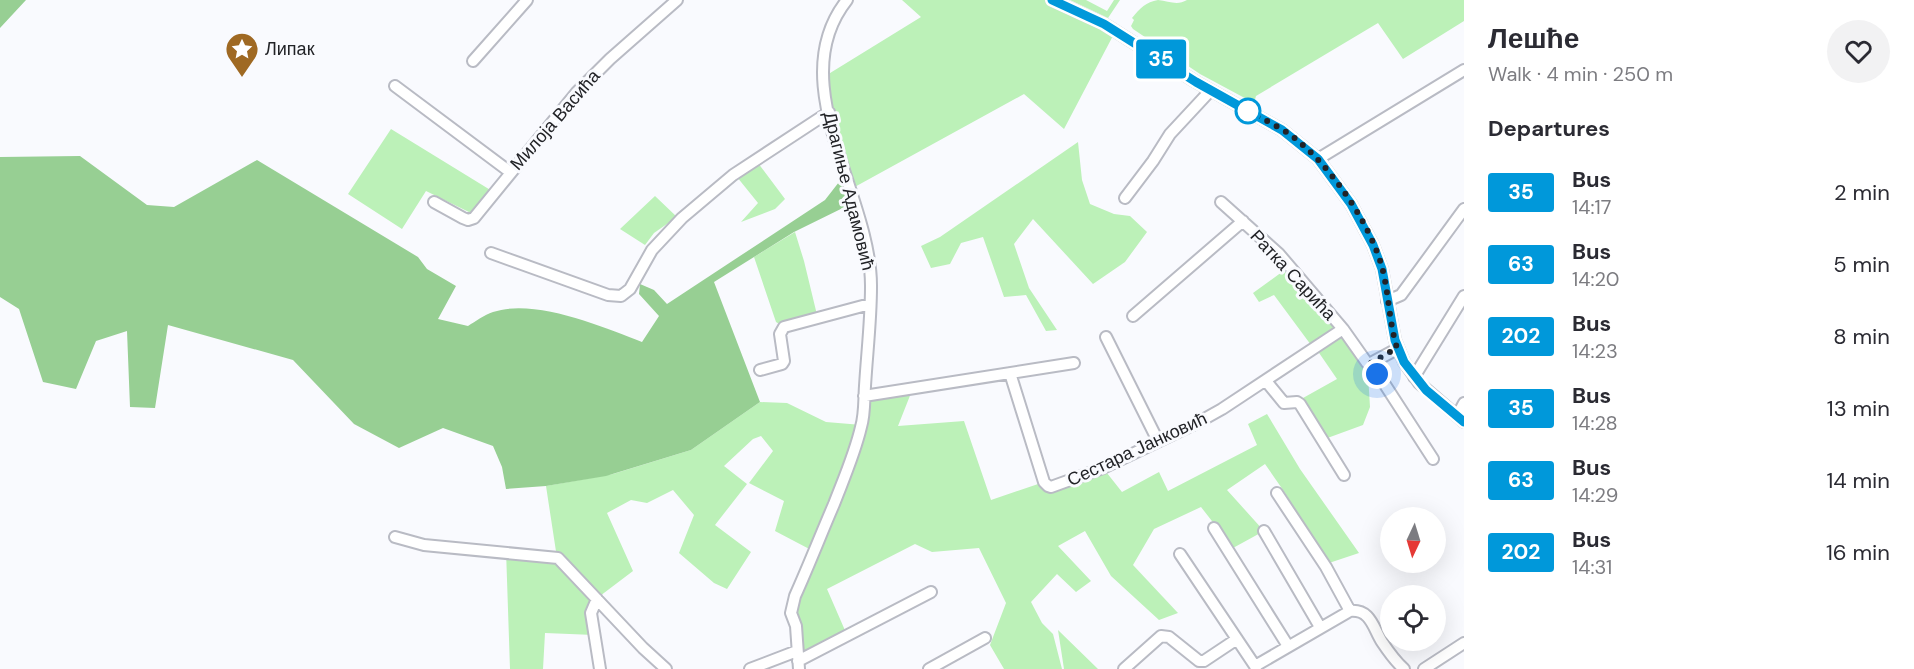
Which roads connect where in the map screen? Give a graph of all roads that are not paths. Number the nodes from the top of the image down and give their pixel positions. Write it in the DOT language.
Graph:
graph roads {
  1 [pos="526,0"];
  2 [pos="677,0"];
  3 [pos="847,0"];
  4 [pos="1052,0"];
  5 [pos="473,61"];
  6 [pos="1464,70"];
  7 [pos="395,86"];
  8 [pos="1210,90"];
  9 [pos="829,112"];
  10 [pos="1318,159"];
  11 [pos="510,172"];
  12 [pos="1125,198"];
  13 [pos="434,202"];
  14 [pos="1221,202"];
  15 [pos="1464,209"];
  16 [pos="1243,221"];
  17 [pos="491,253"];
  18 [pos="1464,296"];
  19 [pos="1387,301"];
  20 [pos="870,304"];
  21 [pos="1133,316"];
  22 [pos="1343,329"];
  23 [pos="1106,337"];
  24 [pos="1397,348"];
  25 [pos="1074,363"];
  26 [pos="1371,363"];
  27 [pos="760,370"];
  28 [pos="1010,373"];
  29 [pos="1414,377"];
  30 [pos="1266,381"];
  31 [pos="864,396"];
  32 [pos="1464,403"];
  33 [pos="1460,419"];
  34 [pos="1158,441"];
  35 [pos="1433,459"];
  36 [pos="1344,475"];
  37 [pos="1277,493"];
  38 [pos="1215,528"];
  39 [pos="1264,531"];
  40 [pos="395,537"];
  41 [pos="1180,554"];
  42 [pos="931,592"];
  43 [pos="597,599"];
  44 [pos="1350,611"];
  45 [pos="1320,627"];
  46 [pos="985,638"];
  47 [pos="1237,639"];
  48 [pos="1464,643"];
  49 [pos="1288,646"];
  50 [pos="798,660"];
  51 [pos="1256,668"];
  52 [pos="600,669"];
  53 [pos="666,669"];
  54 [pos="750,669"];
  55 [pos="929,669"];
  56 [pos="1124,669"];
  57 [pos="1404,669"];
  58 [pos="1424,669"];
  1 -- 5 [label="street"];
  2 -- 11 [label="street, Милоја Васића"];
  3 -- 9 [label="street, Драгиње Адамовић"];
  4 -- 8 [label="street"];
  6 -- 10 [label="street"];
  7 -- 11 [label="street"];
  8 -- 10 [label="street"];
  8 -- 12 [label="street"];
  9 -- 17 [label="street"];
  9 -- 20 [label="street, Драгиње Адамовић"];
  10 -- 19 [label="street"];
  11 -- 13 [label="street, Милоја Васића"];
  14 -- 16 [label="street, Ратка Сарића"];
  15 -- 19 [label="street"];
  16 -- 21 [label="street, Ратка Сарића"];
  16 -- 22 [label="street, Ратка Сарића"];
  18 -- 29 [label="street"];
  19 -- 24 [label="street"];
  20 -- 27 [label="street"];
  20 -- 31 [label="street, Драгиње Адамовић"];
  22 -- 26 [label="street, Ратка Сарића"];
  22 -- 30 [label="street, Сестара Јанковић"];
  23 -- 34 [label="street"];
  24 -- 26 [label="street"];
  24 -- 29 [label="street"];
  25 -- 28 [label="street"];
  26 -- 35 [label="street, Ратка Сарића"];
  28 -- 31 [label="street"];
  28 -- 34 [label="street, Сестара Јанковић"];
  29 -- 33 [label="street"];
  30 -- 34 [label="street, Сестара Јанковић"];
  30 -- 36 [label="street"];
  31 -- 50 [label="street, Драгиње Адамовић"];
  32 -- 33 [label="street"];
  37 -- 44 [label="street"];
  38 -- 49 [label="street"];
  39 -- 45 [label="street"];
  40 -- 43 [label="street"];
  41 -- 47 [label="street"];
  42 -- 50 [label="street"];
  43 -- 52 [label="street"];
  43 -- 53 [label="street"];
  44 -- 45 [label="street"];
  44 -- 57 [label="street"];
  45 -- 49 [label="street"];
  46 -- 55 [label="street"];
  47 -- 51 [label="street"];
  47 -- 56 [label="street"];
  48 -- 58 [label="street"];
  49 -- 51 [label="street"];
  50 -- 54 [label="street"];
}
